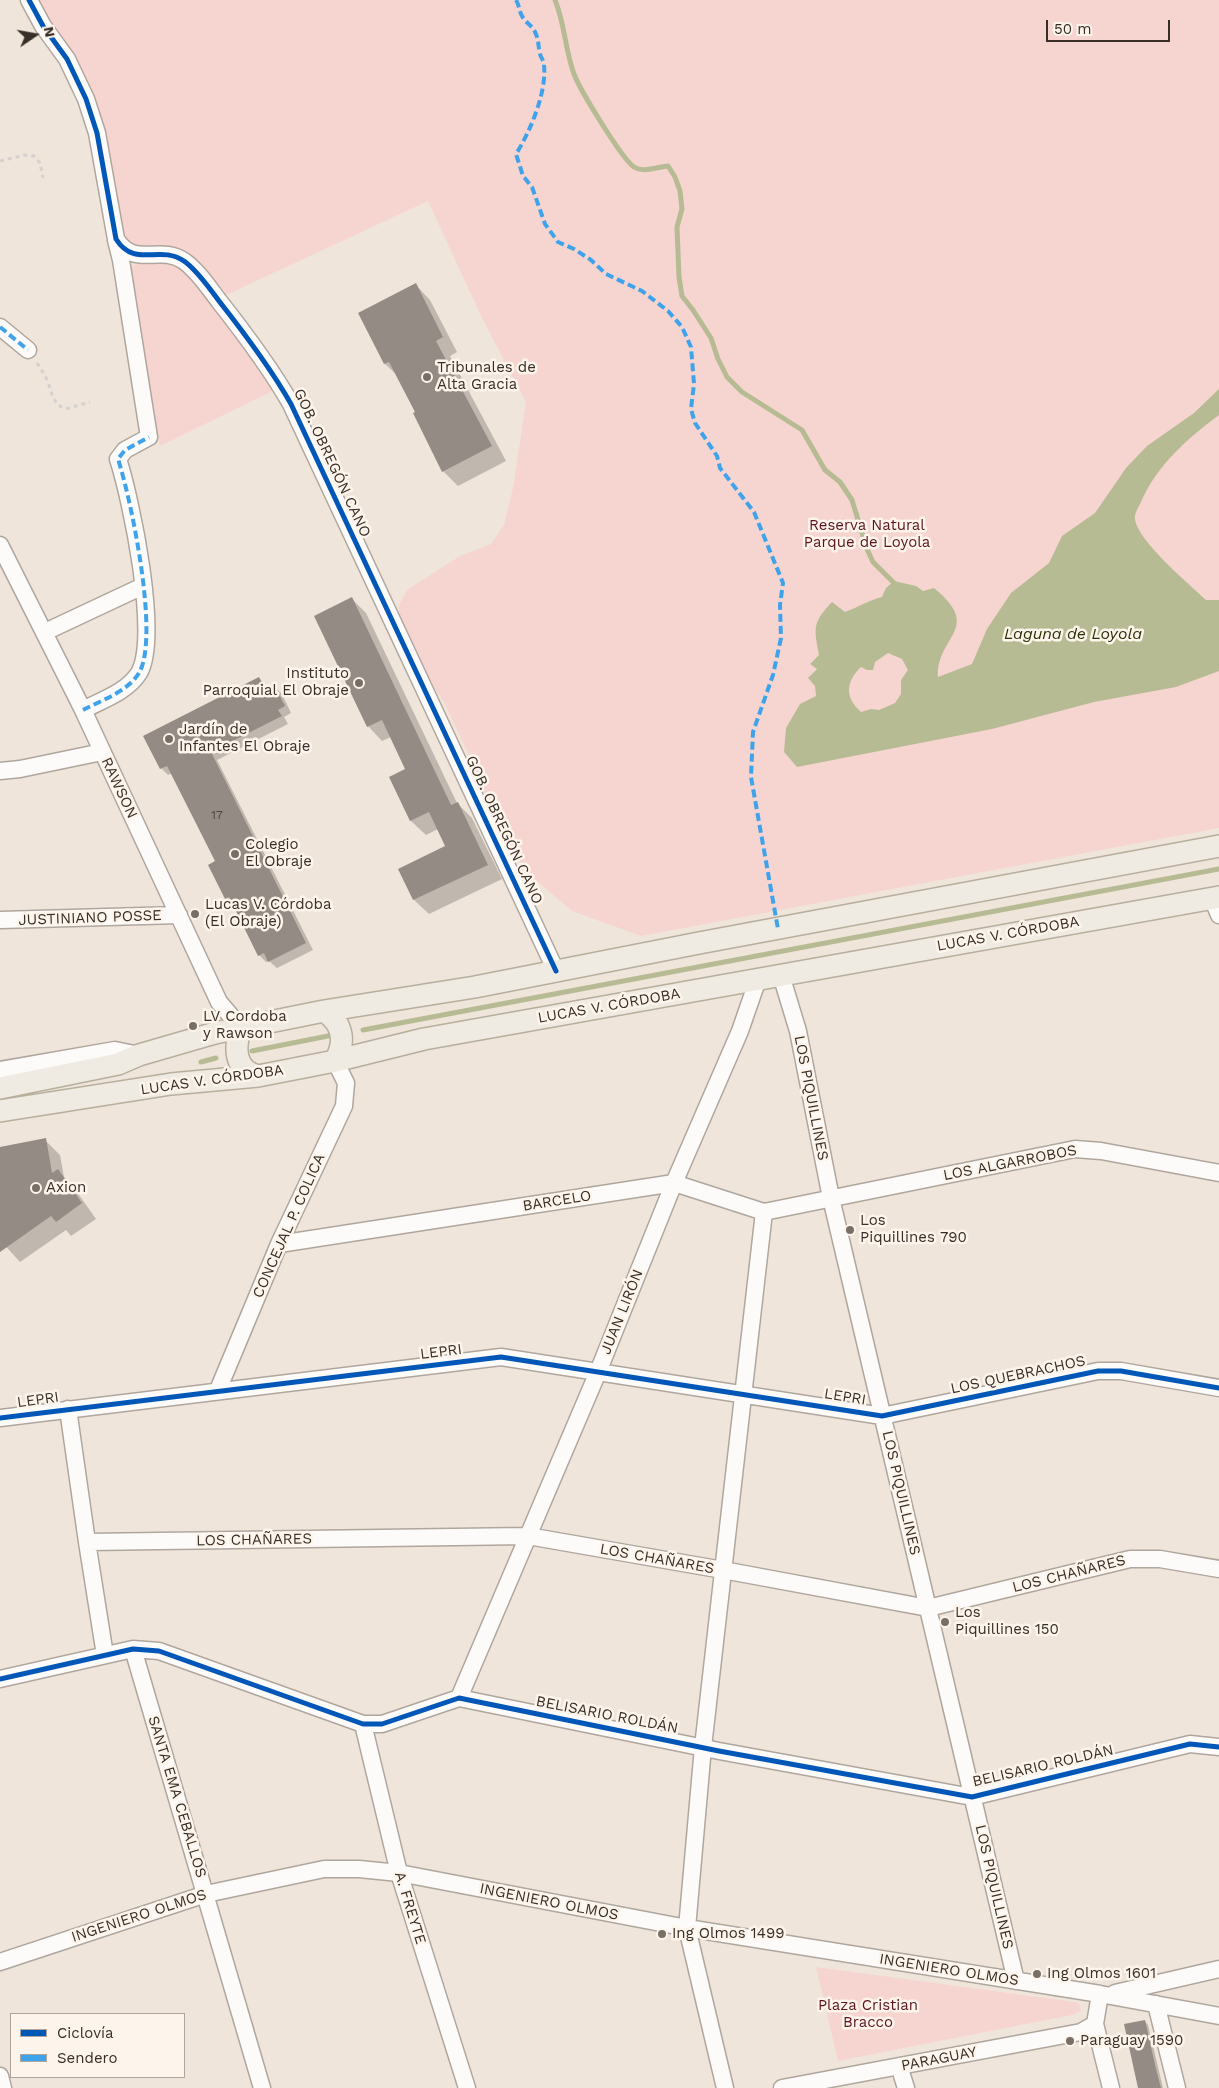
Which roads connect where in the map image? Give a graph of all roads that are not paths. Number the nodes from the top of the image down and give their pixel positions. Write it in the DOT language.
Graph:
graph roads {
  1 [pos="29,0"];
  2 [pos="116,239"];
  3 [pos="142,256"];
  4 [pos="121,260"];
  5 [pos="0,327"];
  6 [pos="28,350"];
  7 [pos="0,545"];
  8 [pos="143,586"];
  9 [pos="44,632"];
  10 [pos="83,710"];
  11 [pos="102,752"];
  12 [pos="0,770"];
  13 [pos="1219,846"];
  14 [pos="1217,903"];
  15 [pos="179,915"];
  16 [pos="0,920"];
  17 [pos="556,971"];
  18 [pos="781,975"];
  19 [pos="758,979"];
  20 [pos="324,1011"];
  21 [pos="241,1028"];
  22 [pos="139,1055"];
  23 [pos="335,1061"];
  24 [pos="0,1070"];
  25 [pos="258,1076"];
  26 [pos="0,1088"];
  27 [pos="0,1111"];
  28 [pos="1219,1173"];
  29 [pos="674,1183"];
  30 [pos="831,1198"];
  31 [pos="764,1212"];
  32 [pos="278,1244"];
  33 [pos="598,1372"];
  34 [pos="1219,1388"];
  35 [pos="218,1390"];
  36 [pos="743,1394"];
  37 [pos="68,1409"];
  38 [pos="882,1416"];
  39 [pos="0,1418"];
  40 [pos="528,1536"];
  41 [pos="86,1542"];
  42 [pos="1219,1569"];
  43 [pos="723,1570"];
  44 [pos="928,1608"];
  45 [pos="133,1649"];
  46 [pos="105,1655"];
  47 [pos="0,1679"];
  48 [pos="459,1698"];
  49 [pos="364,1724"];
  50 [pos="1219,1746"];
  51 [pos="703,1747"];
  52 [pos="972,1797"];
  53 [pos="399,1873"];
  54 [pos="206,1894"];
  55 [pos="687,1928"];
  56 [pos="0,1962"];
  57 [pos="1219,1969"];
  58 [pos="1016,1981"];
  59 [pos="1104,1994"];
  60 [pos="1156,2004"];
  61 [pos="1219,2016"];
  62 [pos="1095,2024"];
  63 [pos="899,2066"];
  64 [pos="0,2076"];
  65 [pos="3,2088"];
  66 [pos="262,2088"];
  67 [pos="467,2088"];
  68 [pos="725,2088"];
  69 [pos="782,2088"];
  70 [pos="906,2088"];
  71 [pos="1111,2088"];
  72 [pos="1177,2088"];
  1 -- 2 [label="street"];
  2 -- 3 [label="street"];
  2 -- 4 [label="street"];
  3 -- 4 [label="street, GOB. OBREGÓN CANO"];
  3 -- 17 [label="street, GOB. OBREGÓN CANO"];
  4 -- 8 [label="street"];
  5 -- 6 [label="street"];
  7 -- 9 [label="street, RAWSON"];
  8 -- 9 [label="street"];
  8 -- 10 [label="street"];
  9 -- 10 [label="street, RAWSON"];
  10 -- 11 [label="street, RAWSON"];
  11 -- 12 [label="street"];
  11 -- 15 [label="street, RAWSON"];
  13 -- 17 [label="main road"];
  14 -- 18 [label="main road, LUCAS V. CÓRDOBA"];
  15 -- 16 [label="street, JUSTINIANO POSSE"];
  15 -- 21 [label="street, RAWSON"];
  17 -- 20 [label="main road"];
  18 -- 19 [label="main road, LUCAS V. CÓRDOBA"];
  18 -- 30 [label="street, LOS PIQUILLINES"];
  19 -- 23 [label="main road, LUCAS V. CÓRDOBA"];
  19 -- 29 [label="street, JUAN LIRÓN"];
  20 -- 21 [label="main road"];
  20 -- 23 [label="main road"];
  21 -- 22 [label="main road"];
  21 -- 25 [label="main road"];
  22 -- 24 [label="street"];
  22 -- 26 [label="main road"];
  23 -- 25 [label="main road, LUCAS V. CÓRDOBA"];
  23 -- 32 [label="street, CONCEJAL P. COLICA"];
  25 -- 27 [label="main road, LUCAS V. CÓRDOBA"];
  28 -- 30 [label="street, LOS ALGARROBOS"];
  29 -- 31 [label="street, BARCELO"];
  29 -- 32 [label="street, BARCELO"];
  29 -- 33 [label="street, JUAN LIRÓN"];
  30 -- 31 [label="street, BARCELO"];
  30 -- 38 [label="street, LOS PIQUILLINES"];
  31 -- 36 [label="street"];
  32 -- 35 [label="street, CONCEJAL P. COLICA"];
  33 -- 35 [label="street, LEPRI"];
  33 -- 36 [label="street, LEPRI"];
  33 -- 40 [label="street, JUAN LIRÓN"];
  34 -- 38 [label="street, LOS QUEBRACHOS"];
  35 -- 37 [label="street, LEPRI"];
  36 -- 38 [label="street, LEPRI"];
  36 -- 43 [label="street"];
  37 -- 39 [label="street, LEPRI"];
  37 -- 41 [label="street"];
  38 -- 44 [label="street, LOS PIQUILLINES"];
  40 -- 41 [label="street, LOS CHAÑARES"];
  40 -- 43 [label="street, LOS CHAÑARES"];
  40 -- 48 [label="street, JUAN LIRÓN"];
  41 -- 46 [label="street"];
  42 -- 44 [label="street, LOS CHAÑARES"];
  43 -- 44 [label="street, LOS CHAÑARES"];
  43 -- 51 [label="street"];
  44 -- 52 [label="street, LOS PIQUILLINES"];
  45 -- 46 [label="street"];
  45 -- 49 [label="street"];
  45 -- 54 [label="street, SANTA EMA CEBALLOS"];
  46 -- 47 [label="street"];
  48 -- 49 [label="street"];
  48 -- 51 [label="street, BELISARIO ROLDÁN"];
  49 -- 53 [label="street, A. FREYTE"];
  50 -- 52 [label="street, BELISARIO ROLDÁN"];
  51 -- 52 [label="street, BELISARIO ROLDÁN"];
  51 -- 55 [label="street"];
  52 -- 58 [label="street, LOS PIQUILLINES"];
  53 -- 54 [label="street, INGENIERO OLMOS"];
  53 -- 55 [label="street, INGENIERO OLMOS"];
  53 -- 67 [label="street, A. FREYTE"];
  54 -- 56 [label="street, INGENIERO OLMOS"];
  54 -- 66 [label="street, SANTA EMA CEBALLOS"];
  55 -- 58 [label="street, INGENIERO OLMOS"];
  55 -- 68 [label="street"];
  57 -- 59 [label="street"];
  58 -- 59 [label="street, INGENIERO OLMOS"];
  59 -- 60 [label="street, INGENIERO OLMOS"];
  59 -- 62 [label="street"];
  60 -- 61 [label="street, INGENIERO OLMOS"];
  60 -- 72 [label="street"];
  62 -- 63 [label="street, PARAGUAY"];
  62 -- 71 [label="street"];
  63 -- 69 [label="street, PARAGUAY"];
  63 -- 70 [label="street"];
  64 -- 65 [label="street"];
}
